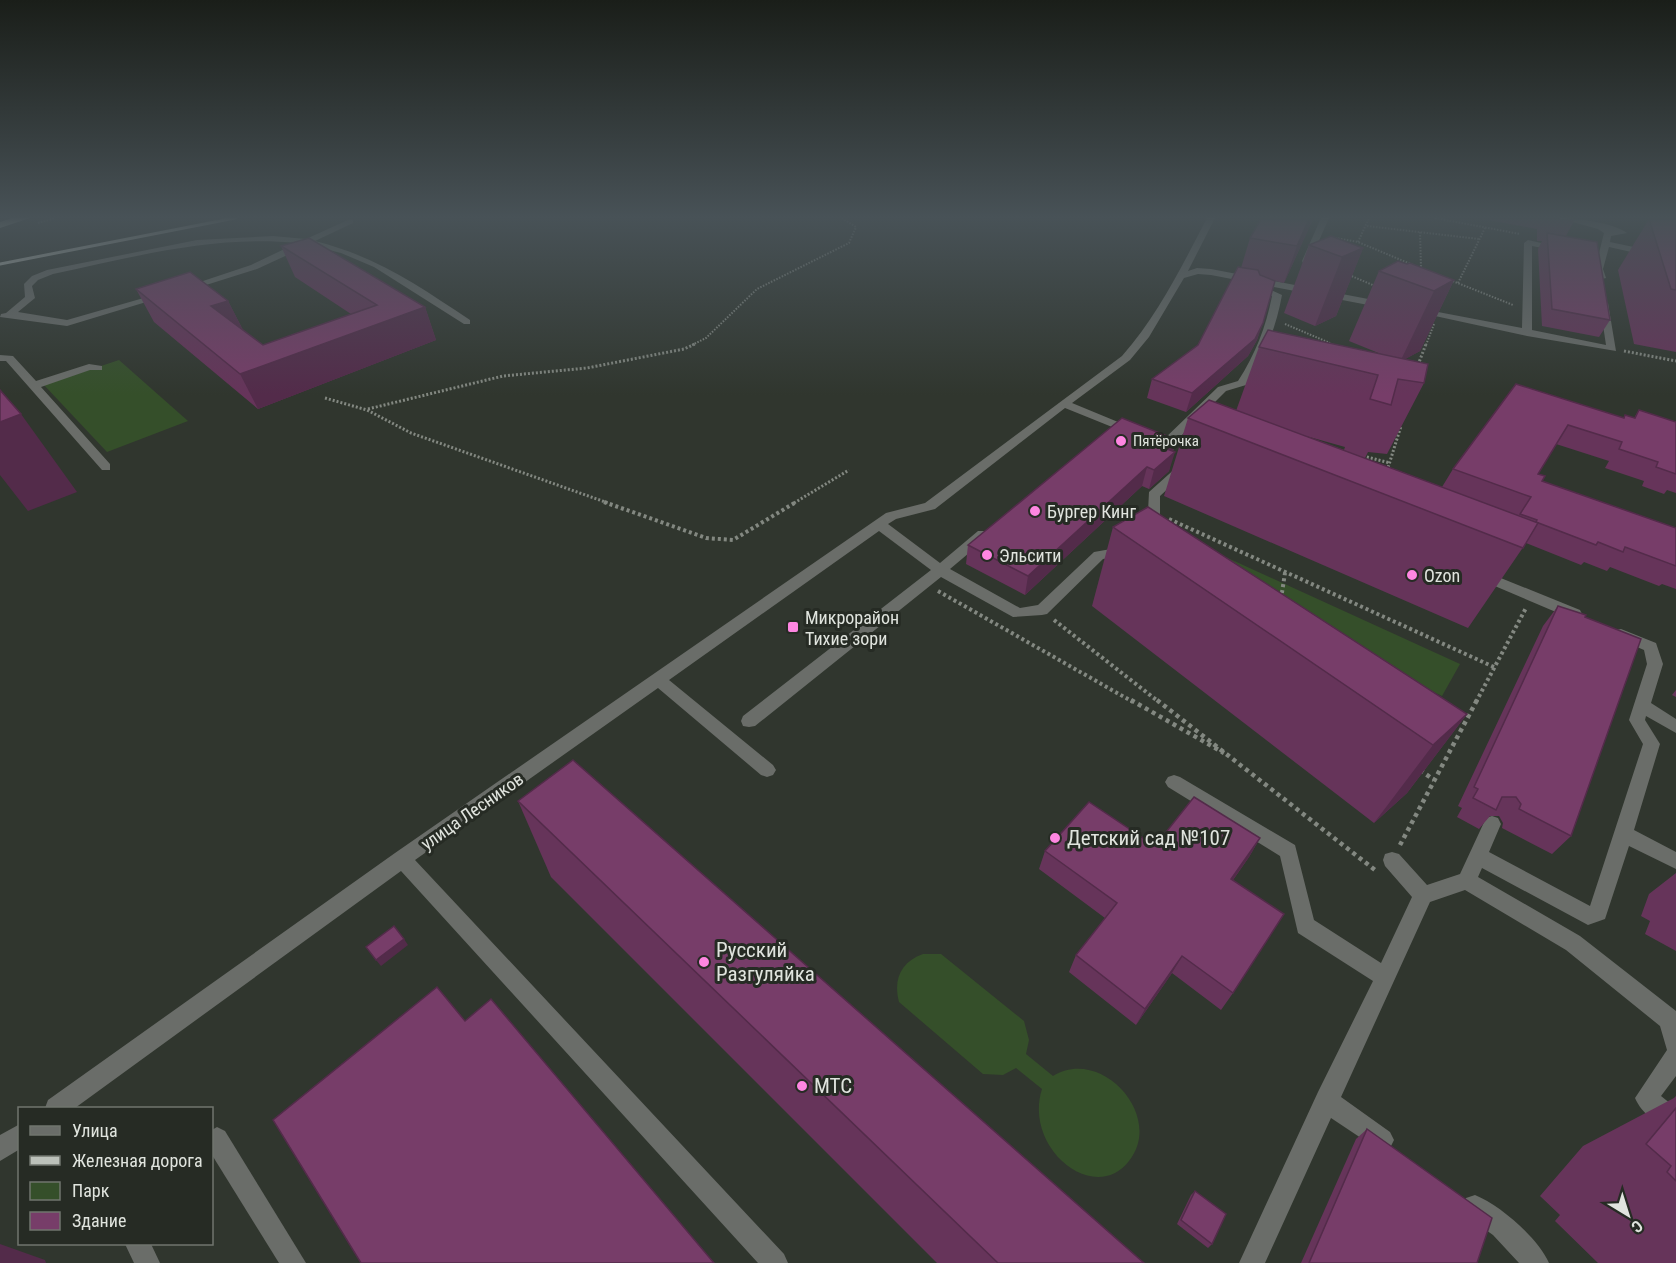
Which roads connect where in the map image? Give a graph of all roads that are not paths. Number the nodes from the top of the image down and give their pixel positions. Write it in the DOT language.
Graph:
graph roads {
  1 [pos="38,277"];
  2 [pos="223,277"];
  3 [pos="396,277"];
  4 [pos="1180,277"];
  5 [pos="1219,277"];
  6 [pos="1236,277"];
  7 [pos="1298,277"];
  8 [pos="1528,277"];
  9 [pos="1600,277"];
  10 [pos="1293,288"];
  11 [pos="178,291"];
  12 [pos="167,294"];
  13 [pos="1393,307"];
  14 [pos="1404,309"];
  15 [pos="4,316"];
  16 [pos="467,322"];
  17 [pos="1527,333"];
  18 [pos="0,358"];
  19 [pos="98,368"];
  20 [pos="32,386"];
  21 [pos="1064,404"];
  22 [pos="1195,457"];
  23 [pos="106,467"];
  24 [pos="886,520"];
  25 [pos="995,524"];
  26 [pos="1467,569"];
  27 [pos="940,570"];
  28 [pos="1586,619"];
  29 [pos="1608,628"];
  30 [pos="659,681"];
  31 [pos="1642,705"];
  32 [pos="749,721"];
  33 [pos="1676,726"];
  34 [pos="767,770"];
  35 [pos="1174,782"];
  36 [pos="1492,824"];
  37 [pos="1622,833"];
  38 [pos="1478,856"];
  39 [pos="402,859"];
  40 [pos="1392,860"];
  41 [pos="1676,861"];
  42 [pos="1467,881"];
  43 [pos="1423,895"];
  44 [pos="1384,976"];
  45 [pos="1673,1021"];
  46 [pos="1676,1045"];
  47 [pos="1676,1057"];
  48 [pos="1326,1100"];
  49 [pos="65,1106"];
  50 [pos="1676,1123"];
  51 [pos="18,1136"];
  52 [pos="213,1142"];
  53 [pos="0,1149"];
  54 [pos="1400,1153"];
  55 [pos="1455,1193"];
  56 [pos="138,1245"];
  57 [pos="147,1263"];
  58 [pos="293,1263"];
  59 [pos="775,1263"];
  60 [pos="1252,1263"];
  61 [pos="1536,1263"];
  1 -- 15 [label="street"];
  2 -- 11 [label="street"];
  3 -- 16 [label="street"];
  4 -- 21 [label="street"];
  5 -- 21 [label="street"];
  6 -- 10 [label="street"];
  7 -- 10 [label="street"];
  8 -- 17 [label="street"];
  9 -- 17 [label="street"];
  10 -- 13 [label="street"];
  12 -- 15 [label="street"];
  14 -- 17 [label="street"];
  18 -- 20 [label="street"];
  19 -- 20 [label="street"];
  20 -- 23 [label="street"];
  21 -- 24 [label="street"];
  22 -- 27 [label="street"];
  24 -- 27 [label="street"];
  24 -- 30 [label="street, улица Лесников"];
  25 -- 27 [label="street"];
  26 -- 28 [label="street"];
  27 -- 32 [label="street"];
  29 -- 31 [label="street"];
  30 -- 34 [label="street"];
  30 -- 39 [label="street, улица Лесников"];
  31 -- 33 [label="street"];
  31 -- 37 [label="street"];
  35 -- 44 [label="street"];
  36 -- 38 [label="street"];
  37 -- 38 [label="street"];
  37 -- 41 [label="street"];
  38 -- 42 [label="street"];
  39 -- 49 [label="street, улица Лесников"];
  39 -- 59 [label="street"];
  40 -- 43 [label="street"];
  42 -- 43 [label="street"];
  42 -- 45 [label="street"];
  43 -- 44 [label="street"];
  44 -- 48 [label="street"];
  45 -- 46 [label="street"];
  47 -- 50 [label="street"];
  48 -- 54 [label="street"];
  48 -- 60 [label="street"];
  51 -- 53 [label="street"];
  52 -- 58 [label="street"];
  55 -- 61 [label="street"];
  56 -- 57 [label="street"];
}
